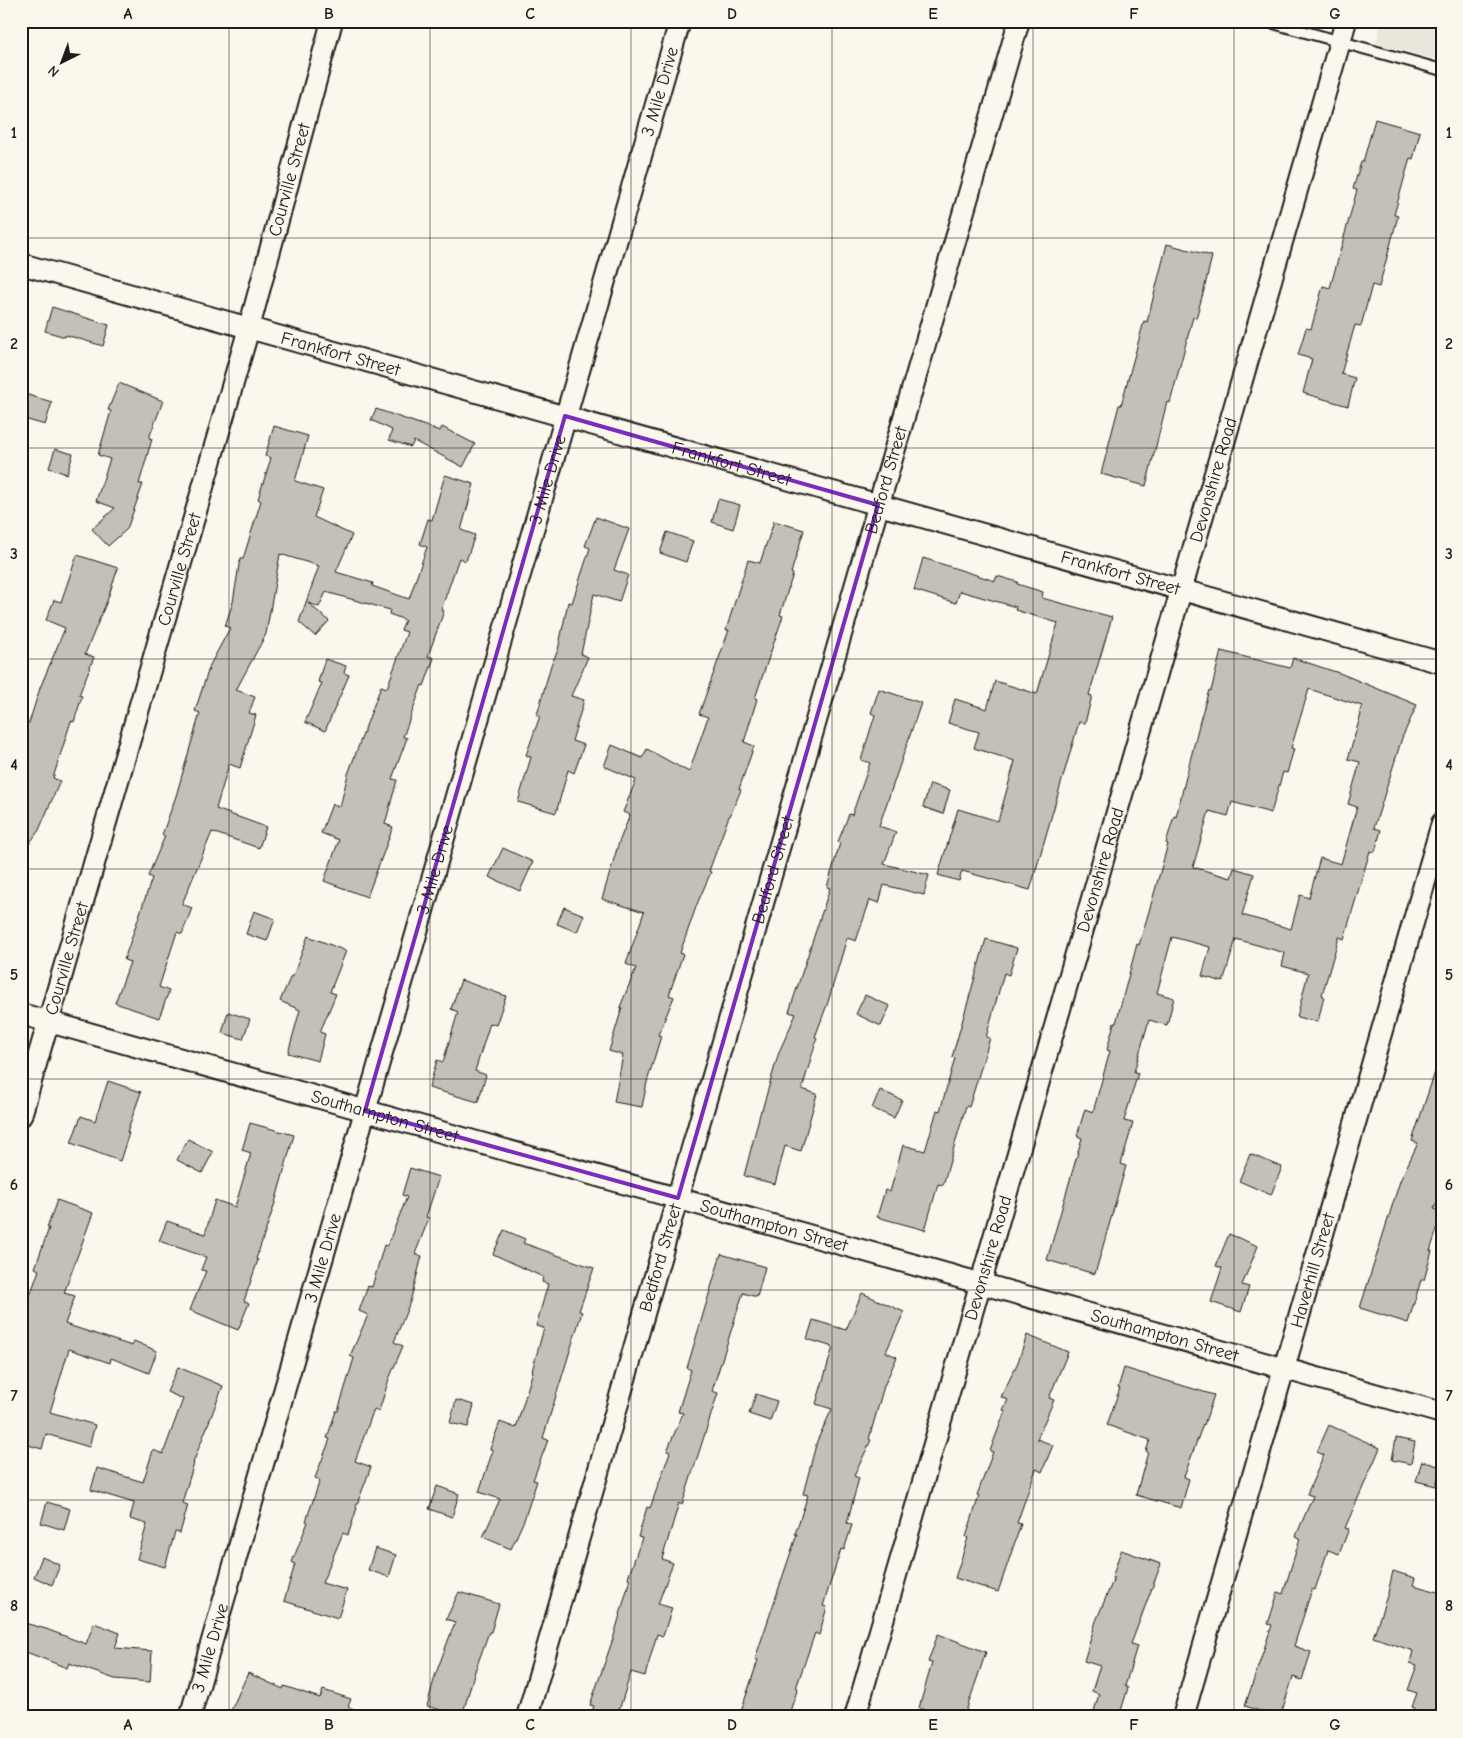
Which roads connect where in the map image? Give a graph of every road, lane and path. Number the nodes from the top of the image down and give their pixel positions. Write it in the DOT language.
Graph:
graph roads {
  1 [pos="332,21"];
  2 [pos="680,21"];
  3 [pos="1019,21"];
  4 [pos="1266,21"];
  5 [pos="1346,21"];
  6 [pos="1340,42"];
  7 [pos="1442,70"];
  8 [pos="21,264"];
  9 [pos="249,328"];
  10 [pos="565,416"];
  11 [pos="878,505"];
  12 [pos="1181,590"];
  13 [pos="1442,663"];
  14 [pos="1442,823"];
  15 [pos="21,1014"];
  16 [pos="49,1022"];
  17 [pos="365,1111"];
  18 [pos="21,1116"];
  19 [pos="678,1198"];
  20 [pos="980,1284"];
  21 [pos="1284,1369"];
  22 [pos="1442,1413"];
  23 [pos="190,1717"];
  24 [pos="527,1717"];
  25 [pos="855,1717"];
  26 [pos="1183,1717"];
  1 -- 9 [label="street, Courville Street"];
  2 -- 10 [label="street, 3 Mile Drive"];
  3 -- 11 [label="street, Bedford Street"];
  4 -- 6 [label="lane"];
  5 -- 6 [label="street, Devonshire Road"];
  6 -- 7 [label="lane"];
  6 -- 12 [label="street, Devonshire Road"];
  8 -- 9 [label="street, Frankfort Street"];
  9 -- 10 [label="street, Frankfort Street"];
  9 -- 16 [label="street, Courville Street"];
  10 -- 11 [label="street, Frankfort Street"];
  10 -- 17 [label="street, 3 Mile Drive"];
  11 -- 12 [label="street, Frankfort Street"];
  11 -- 19 [label="street, Bedford Street"];
  12 -- 13 [label="street, Frankfort Street"];
  12 -- 20 [label="street, Devonshire Road"];
  14 -- 21 [label="street, Haverhill Street"];
  15 -- 16 [label="street, Southampton Street"];
  16 -- 17 [label="street, Southampton Street"];
  16 -- 18 [label="street, Courville Street"];
  17 -- 19 [label="street, Southampton Street"];
  17 -- 23 [label="street, 3 Mile Drive"];
  19 -- 20 [label="street, Southampton Street"];
  19 -- 24 [label="street, Bedford Street"];
  20 -- 21 [label="street, Southampton Street"];
  20 -- 25 [label="street, Devonshire Road"];
  21 -- 22 [label="street, Southampton Street"];
  21 -- 26 [label="street, Haverhill Street"];
}
